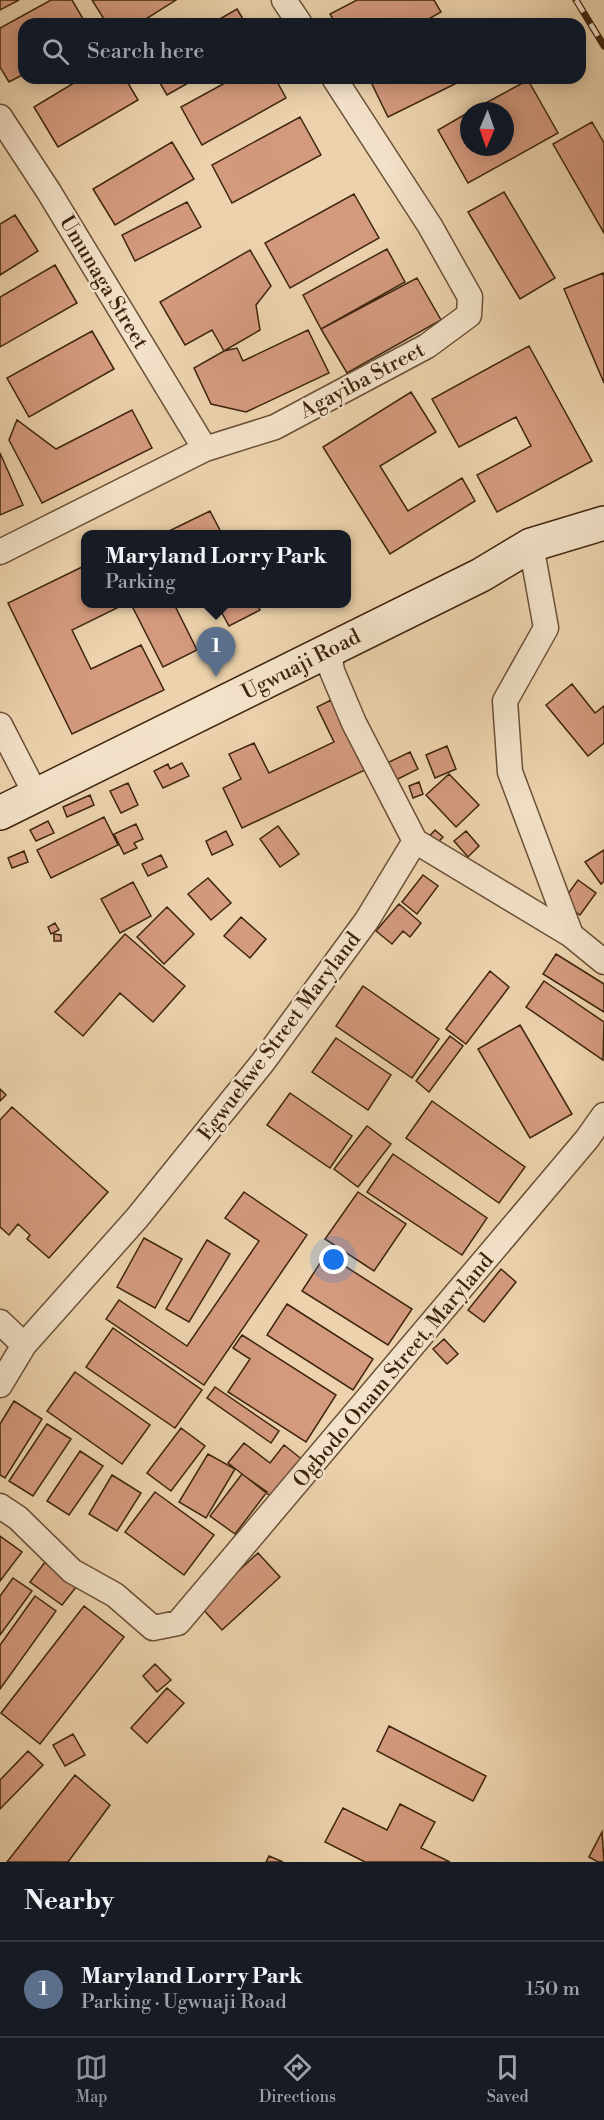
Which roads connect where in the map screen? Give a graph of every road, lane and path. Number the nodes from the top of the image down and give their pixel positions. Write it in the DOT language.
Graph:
graph roads {
  1 [pos="284,0"];
  2 [pos="296,18"];
  3 [pos="338,84"];
  4 [pos="0,117"];
  5 [pos="205,449"];
  6 [pos="604,523"];
  7 [pos="531,545"];
  8 [pos="0,552"];
  9 [pos="329,651"];
  10 [pos="0,725"];
  11 [pos="36,795"];
  12 [pos="0,813"];
  13 [pos="414,840"];
  14 [pos="571,935"];
  15 [pos="604,962"];
  16 [pos="604,1114"];
  17 [pos="0,1322"];
  18 [pos="24,1345"];
  19 [pos="0,1385"];
  20 [pos="0,1506"];
  1 -- 2 [label="street"];
  3 -- 5 [label="street, Agayiba Street"];
  4 -- 5 [label="street, Umunaga Street"];
  5 -- 8 [label="street, Agayiba Street"];
  6 -- 7 [label="main road, Ugwuaji Road"];
  7 -- 9 [label="main road, Ugwuaji Road"];
  7 -- 14 [label="street"];
  9 -- 11 [label="main road, Ugwuaji Road"];
  9 -- 13 [label="street"];
  10 -- 11 [label="street"];
  11 -- 12 [label="main road, Ugwuaji Road"];
  13 -- 14 [label="street"];
  13 -- 18 [label="street, Egwuekwe Street Maryland"];
  14 -- 15 [label="street"];
  16 -- 20 [label="street, Ogbodo Onam Street, Maryland"];
  17 -- 18 [label="street"];
  18 -- 19 [label="street, Egwuekwe Street Maryland"];
}
